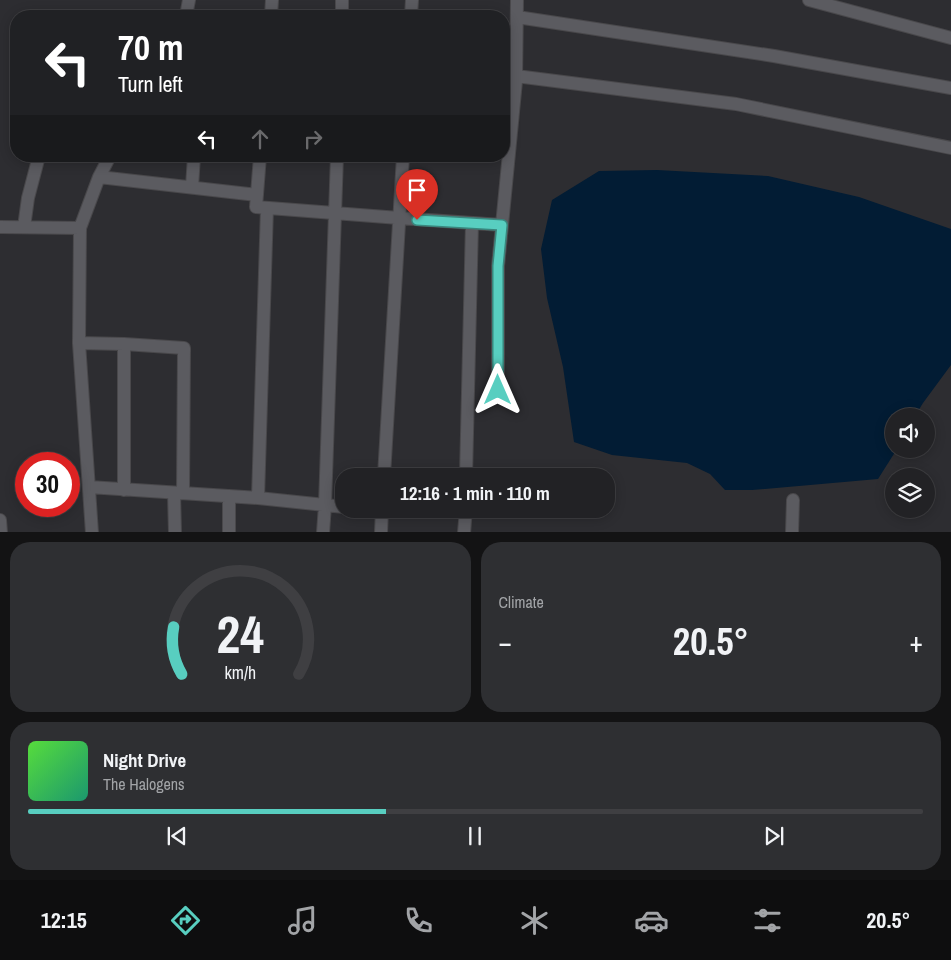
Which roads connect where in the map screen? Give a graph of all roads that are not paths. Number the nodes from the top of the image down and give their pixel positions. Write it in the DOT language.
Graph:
graph roads {
  1 [pos="517,0"];
  2 [pos="809,0"];
  3 [pos="517,17"];
  4 [pos="951,38"];
  5 [pos="516,76"];
  6 [pos="951,88"];
  7 [pos="510,140"];
  8 [pos="951,148"];
  9 [pos="37,162"];
  10 [pos="107,162"];
  11 [pos="194,162"];
  12 [pos="260,162"];
  13 [pos="337,162"];
  14 [pos="403,162"];
  15 [pos="508,162"];
  16 [pos="99,177"];
  17 [pos="192,187"];
  18 [pos="257,195"];
  19 [pos="267,208"];
  20 [pos="335,213"];
  21 [pos="399,218"];
  22 [pos="472,223"];
  23 [pos="502,225"];
  24 [pos="0,227"];
  25 [pos="24,227"];
  26 [pos="80,228"];
  27 [pos="79,343"];
  28 [pos="124,344"];
  29 [pos="498,390"];
  30 [pos="384,468"];
  31 [pos="466,468"];
  32 [pos="89,487"];
  33 [pos="124,490"];
  34 [pos="178,493"];
  35 [pos="229,496"];
  36 [pos="258,498"];
  37 [pos="793,500"];
  38 [pos="325,505"];
  39 [pos="335,506"];
  40 [pos="379,518"];
  41 [pos="465,518"];
  42 [pos="0,520"];
  43 [pos="1,532"];
  44 [pos="92,532"];
  45 [pos="175,532"];
  46 [pos="229,532"];
  47 [pos="322,532"];
  48 [pos="381,532"];
  49 [pos="464,532"];
  50 [pos="792,532"];
  1 -- 3 [label="street"];
  2 -- 4 [label="street"];
  3 -- 5 [label="street"];
  3 -- 6 [label="street"];
  5 -- 7 [label="street"];
  5 -- 8 [label="street"];
  9 -- 25 [label="street"];
  10 -- 16 [label="street"];
  11 -- 17 [label="street"];
  12 -- 18 [label="street"];
  13 -- 20 [label="street"];
  14 -- 21 [label="street"];
  15 -- 23 [label="street"];
  16 -- 17 [label="street"];
  16 -- 26 [label="street"];
  17 -- 18 [label="street"];
  18 -- 19 [label="street"];
  19 -- 20 [label="street"];
  19 -- 36 [label="street"];
  20 -- 21 [label="street"];
  20 -- 38 [label="street"];
  21 -- 22 [label="street"];
  21 -- 30 [label="street"];
  22 -- 23 [label="street"];
  22 -- 31 [label="street"];
  23 -- 29 [label="street"];
  24 -- 25 [label="street"];
  25 -- 26 [label="street"];
  26 -- 27 [label="street"];
  27 -- 28 [label="street"];
  27 -- 32 [label="street"];
  28 -- 33 [label="street"];
  28 -- 34 [label="street"];
  32 -- 33 [label="street"];
  32 -- 44 [label="street"];
  33 -- 34 [label="street"];
  34 -- 35 [label="street"];
  34 -- 45 [label="street"];
  35 -- 36 [label="street"];
  35 -- 46 [label="street"];
  36 -- 38 [label="street"];
  37 -- 50 [label="street"];
  38 -- 39 [label="street"];
  38 -- 47 [label="street"];
  40 -- 48 [label="street"];
  41 -- 49 [label="street"];
  42 -- 43 [label="street"];
}
